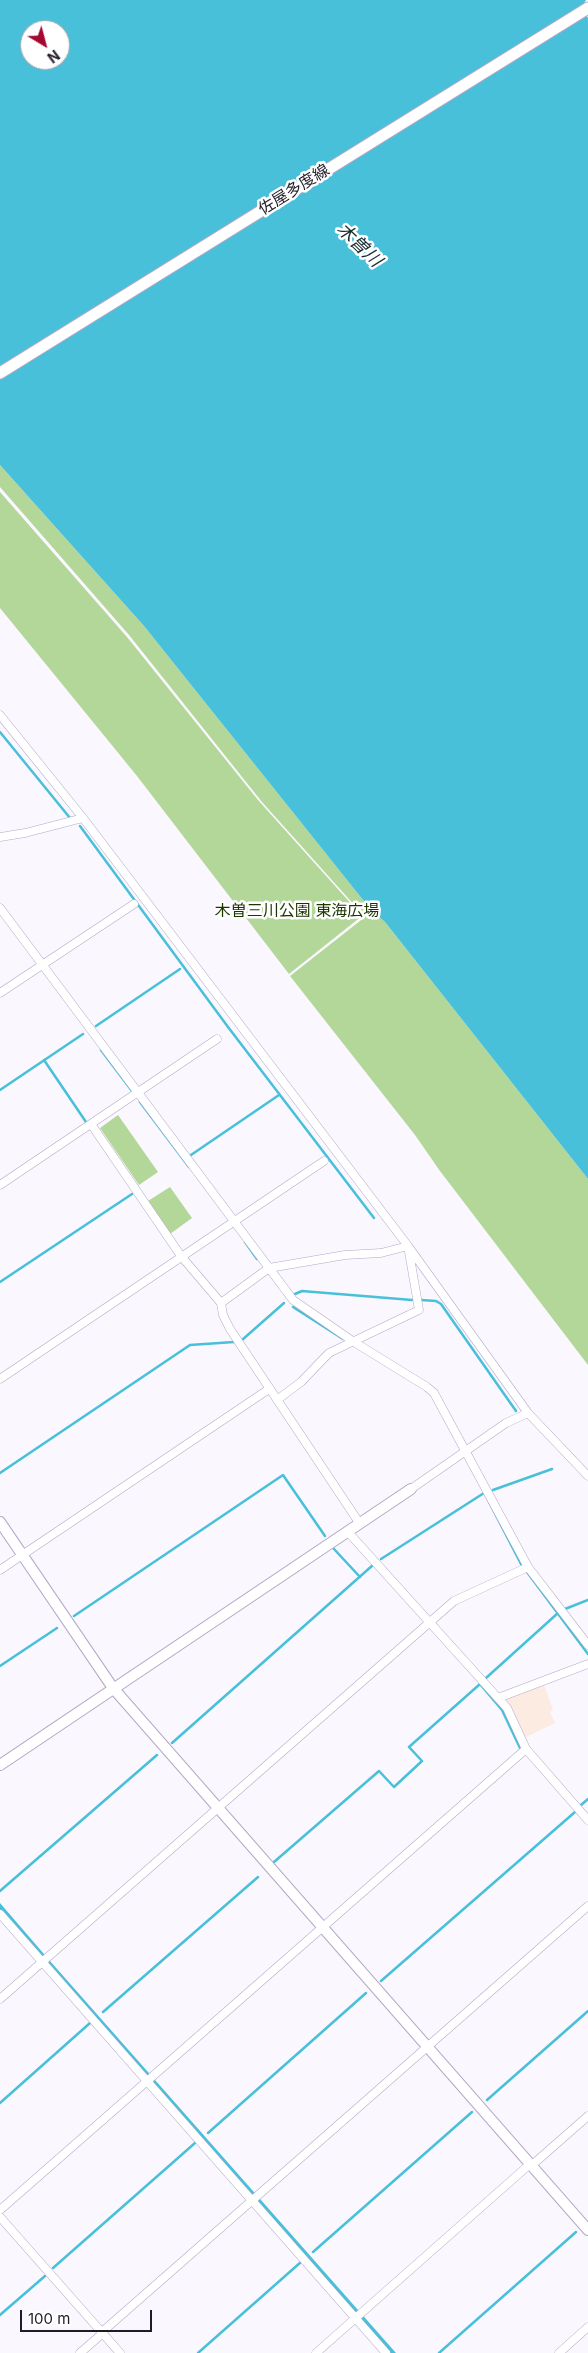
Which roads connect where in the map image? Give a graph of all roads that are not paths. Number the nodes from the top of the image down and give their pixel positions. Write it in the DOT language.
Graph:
graph roads {
  1 [pos="588,8"];
  2 [pos="0,373"];
  3 [pos="0,715"];
  4 [pos="83,818"];
  5 [pos="0,836"];
  6 [pos="134,904"];
  7 [pos="0,908"];
  8 [pos="43,964"];
  9 [pos="0,993"];
  10 [pos="217,1039"];
  11 [pos="138,1092"];
  12 [pos="91,1124"];
  13 [pos="324,1161"];
  14 [pos="0,1185"];
  15 [pos="233,1221"];
  16 [pos="408,1246"];
  17 [pos="181,1256"];
  18 [pos="269,1268"];
  19 [pos="221,1303"];
  20 [pos="354,1342"];
  21 [pos="0,1379"];
  22 [pos="269,1389"];
  23 [pos="277,1400"];
  24 [pos="528,1413"];
  25 [pos="466,1451"];
  26 [pos="588,1476"];
  27 [pos="411,1489"];
  28 [pos="0,1522"];
  29 [pos="360,1524"];
  30 [pos="348,1532"];
  31 [pos="22,1555"];
  32 [pos="525,1568"];
  33 [pos="0,1570"];
  34 [pos="430,1622"];
  35 [pos="588,1645"];
  36 [pos="588,1664"];
  37 [pos="113,1688"];
  38 [pos="498,1698"];
  39 [pos="526,1749"];
  40 [pos="0,1765"];
  41 [pos="218,1807"];
  42 [pos="588,1820"];
  43 [pos="588,1906"];
  44 [pos="0,1914"];
  45 [pos="322,1927"];
  46 [pos="44,1960"];
  47 [pos="0,1999"];
  48 [pos="427,2047"];
  49 [pos="149,2078"];
  50 [pos="588,2116"];
  51 [pos="531,2165"];
  52 [pos="254,2199"];
  53 [pos="0,2210"];
  54 [pos="0,2218"];
  55 [pos="588,2230"];
  56 [pos="358,2316"];
  57 [pos="588,2327"];
  58 [pos="102,2332"];
  59 [pos="80,2353"];
  60 [pos="120,2353"];
  61 [pos="316,2353"];
  62 [pos="386,2353"];
  63 [pos="559,2353"];
  1 -- 2 [label="main road, 佐屋多度線"];
  3 -- 4 [label="street"];
  4 -- 5 [label="street"];
  4 -- 16 [label="street"];
  6 -- 8 [label="street"];
  7 -- 8 [label="street"];
  8 -- 9 [label="street"];
  8 -- 11 [label="street"];
  10 -- 11 [label="street"];
  11 -- 12 [label="street"];
  11 -- 15 [label="street"];
  12 -- 14 [label="street"];
  12 -- 17 [label="street"];
  13 -- 15 [label="street"];
  15 -- 17 [label="street"];
  15 -- 18 [label="street"];
  16 -- 18 [label="street"];
  16 -- 20 [label="street"];
  16 -- 24 [label="street"];
  17 -- 19 [label="street"];
  17 -- 21 [label="street"];
  18 -- 19 [label="street"];
  18 -- 20 [label="street"];
  19 -- 22 [label="street"];
  20 -- 23 [label="street"];
  20 -- 25 [label="street"];
  22 -- 23 [label="street"];
  22 -- 31 [label="street"];
  23 -- 29 [label="street"];
  24 -- 25 [label="street"];
  24 -- 26 [label="street"];
  25 -- 27 [label="street"];
  25 -- 32 [label="street"];
  27 -- 29 [label="street"];
  28 -- 31 [label="street"];
  29 -- 30 [label="street"];
  30 -- 34 [label="street"];
  30 -- 37 [label="street"];
  31 -- 33 [label="street"];
  31 -- 37 [label="street"];
  32 -- 34 [label="street"];
  32 -- 35 [label="street"];
  34 -- 38 [label="street"];
  34 -- 41 [label="street"];
  36 -- 38 [label="street"];
  37 -- 40 [label="street"];
  37 -- 41 [label="street"];
  38 -- 39 [label="street"];
  39 -- 42 [label="street"];
  39 -- 45 [label="street"];
  41 -- 45 [label="street"];
  41 -- 46 [label="street"];
  43 -- 48 [label="street"];
  44 -- 46 [label="street"];
  45 -- 48 [label="street"];
  45 -- 49 [label="street"];
  46 -- 47 [label="street"];
  46 -- 49 [label="street"];
  48 -- 51 [label="street"];
  48 -- 52 [label="street"];
  49 -- 52 [label="street"];
  49 -- 53 [label="street"];
  50 -- 51 [label="street"];
  51 -- 55 [label="street"];
  51 -- 56 [label="street"];
  52 -- 56 [label="street"];
  52 -- 58 [label="street"];
  54 -- 58 [label="street"];
  56 -- 61 [label="street"];
  56 -- 62 [label="street"];
  57 -- 63 [label="street"];
  58 -- 59 [label="street"];
  58 -- 60 [label="street"];
}
